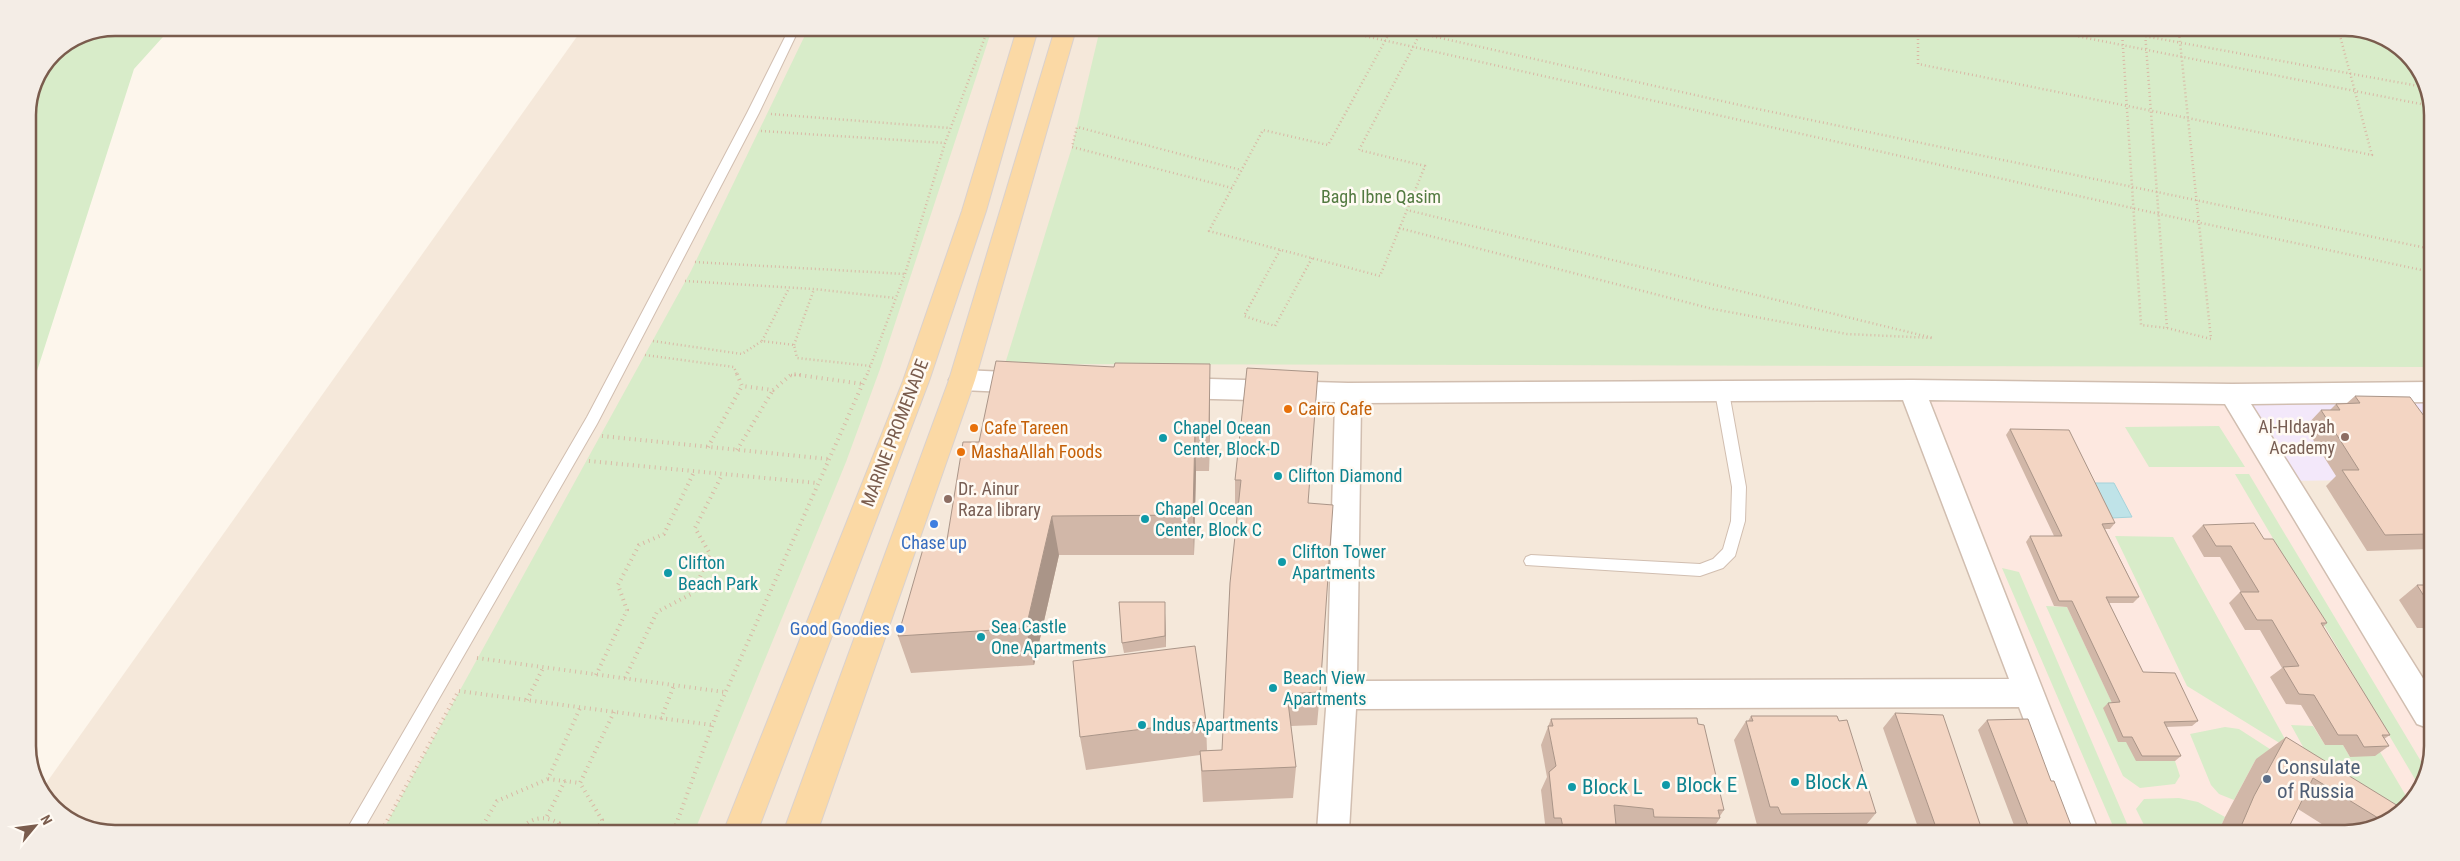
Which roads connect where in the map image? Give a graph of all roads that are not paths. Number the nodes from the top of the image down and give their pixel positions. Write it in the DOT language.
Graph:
graph roads {
  1 [pos="791,36"];
  2 [pos="1026,36"];
  3 [pos="1064,36"];
  4 [pos="962,380"];
  5 [pos="1051,384"];
  6 [pos="1150,387"];
  7 [pos="1912,390"];
  8 [pos="1722,392"];
  9 [pos="2424,392"];
  10 [pos="1348,393"];
  11 [pos="2232,394"];
  12 [pos="1531,561"];
  13 [pos="2027,693"];
  14 [pos="1342,695"];
  15 [pos="2424,707"];
  16 [pos="358,825"];
  17 [pos="743,825"];
  18 [pos="803,825"];
  19 [pos="1333,825"];
  20 [pos="2080,825"];
  1 -- 16 [label="lane"];
  2 -- 17 [label="main road, MARINE PROMENADE"];
  3 -- 4 [label="main road"];
  4 -- 5 [label="street"];
  4 -- 18 [label="main road"];
  6 -- 10 [label="street"];
  7 -- 8 [label="street"];
  7 -- 11 [label="street"];
  7 -- 13 [label="street"];
  8 -- 10 [label="street"];
  8 -- 12 [label="lane"];
  9 -- 11 [label="street"];
  10 -- 14 [label="street"];
  11 -- 15 [label="street"];
  13 -- 14 [label="street"];
  13 -- 20 [label="street"];
  14 -- 19 [label="street"];
}
